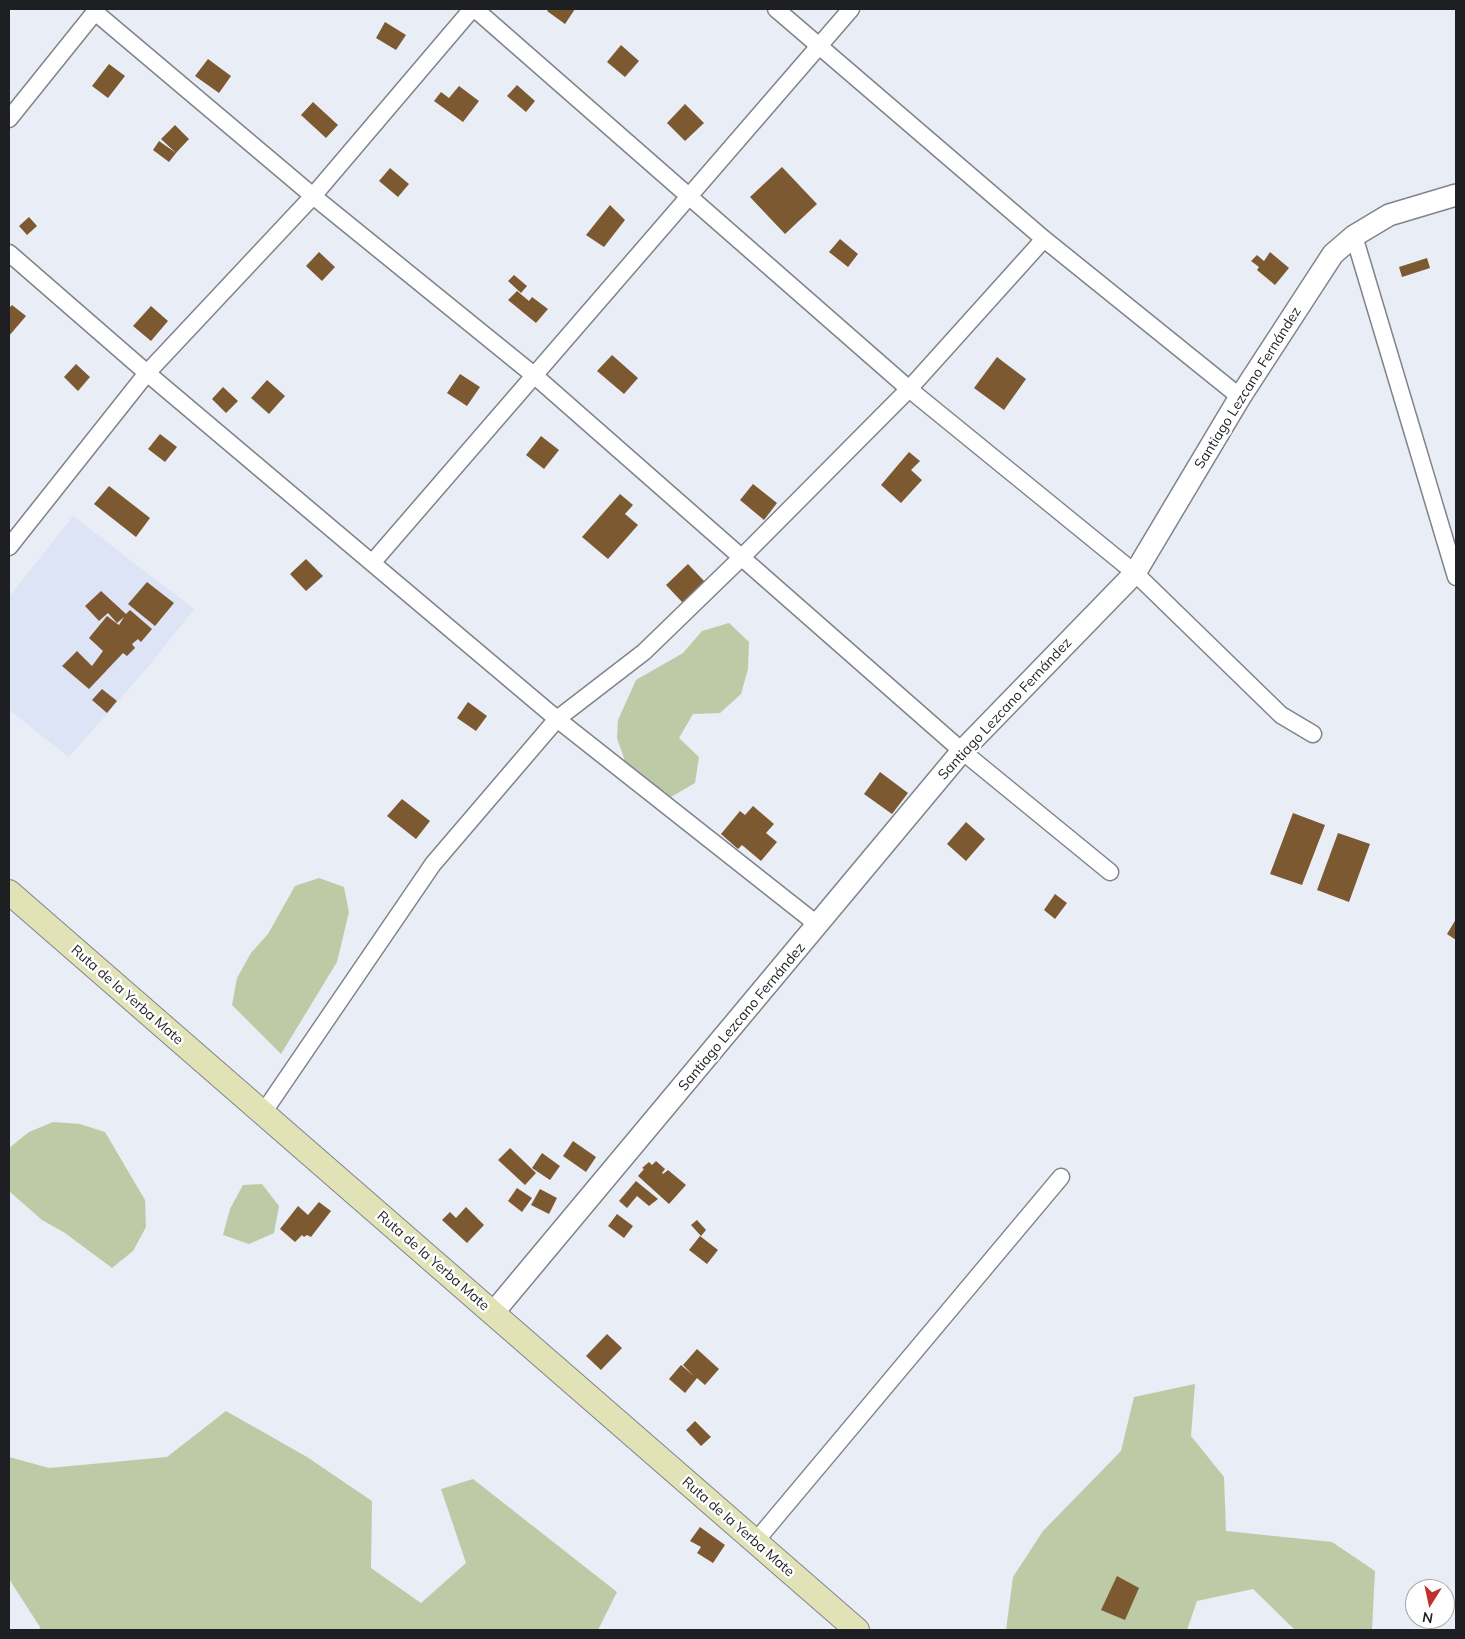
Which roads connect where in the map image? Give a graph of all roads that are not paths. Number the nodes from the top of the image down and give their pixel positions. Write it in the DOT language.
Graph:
graph roads {
  1 [pos="473,9"];
  2 [pos="776,9"];
  3 [pos="851,9"];
  4 [pos="94,10"];
  5 [pos="819,46"];
  6 [pos="9,119"];
  7 [pos="1456,195"];
  8 [pos="313,196"];
  9 [pos="689,196"];
  10 [pos="1354,236"];
  11 [pos="1044,239"];
  12 [pos="9,253"];
  13 [pos="147,373"];
  14 [pos="535,376"];
  15 [pos="908,389"];
  16 [pos="1240,397"];
  17 [pos="9,547"];
  18 [pos="742,557"];
  19 [pos="372,563"];
  20 [pos="1135,573"];
  21 [pos="1456,576"];
  22 [pos="557,719"];
  23 [pos="1313,734"];
  24 [pos="962,751"];
  25 [pos="1110,872"];
  26 [pos="9,892"];
  27 [pos="818,925"];
  28 [pos="263,1113"];
  29 [pos="1061,1177"];
  30 [pos="493,1313"];
  31 [pos="755,1542"];
  32 [pos="857,1630"];
  1 -- 8 [label="street"];
  1 -- 9 [label="street"];
  2 -- 5 [label="street"];
  3 -- 5 [label="street"];
  4 -- 6 [label="street"];
  4 -- 8 [label="street"];
  5 -- 9 [label="street"];
  5 -- 11 [label="street"];
  7 -- 10 [label="street, Santiago Lezcano Fernández"];
  8 -- 13 [label="street"];
  8 -- 14 [label="street"];
  9 -- 14 [label="street"];
  9 -- 15 [label="street"];
  10 -- 16 [label="street, Santiago Lezcano Fernández"];
  10 -- 21 [label="street"];
  11 -- 15 [label="street"];
  11 -- 16 [label="street"];
  12 -- 13 [label="street"];
  13 -- 17 [label="street"];
  13 -- 19 [label="street"];
  14 -- 18 [label="street"];
  14 -- 19 [label="street"];
  15 -- 18 [label="street"];
  15 -- 20 [label="street"];
  16 -- 20 [label="street, Santiago Lezcano Fernández"];
  18 -- 22 [label="street"];
  18 -- 24 [label="street"];
  19 -- 22 [label="street"];
  20 -- 23 [label="street"];
  20 -- 24 [label="street, Santiago Lezcano Fernández"];
  22 -- 27 [label="street"];
  22 -- 28 [label="street"];
  24 -- 25 [label="street"];
  24 -- 27 [label="street, Santiago Lezcano Fernández"];
  26 -- 28 [label="main road, Ruta de la Yerba Mate"];
  27 -- 30 [label="street, Santiago Lezcano Fernández"];
  28 -- 30 [label="main road, Ruta de la Yerba Mate"];
  29 -- 31 [label="street"];
  30 -- 31 [label="main road, Ruta de la Yerba Mate"];
  31 -- 32 [label="main road, Ruta de la Yerba Mate"];
}
